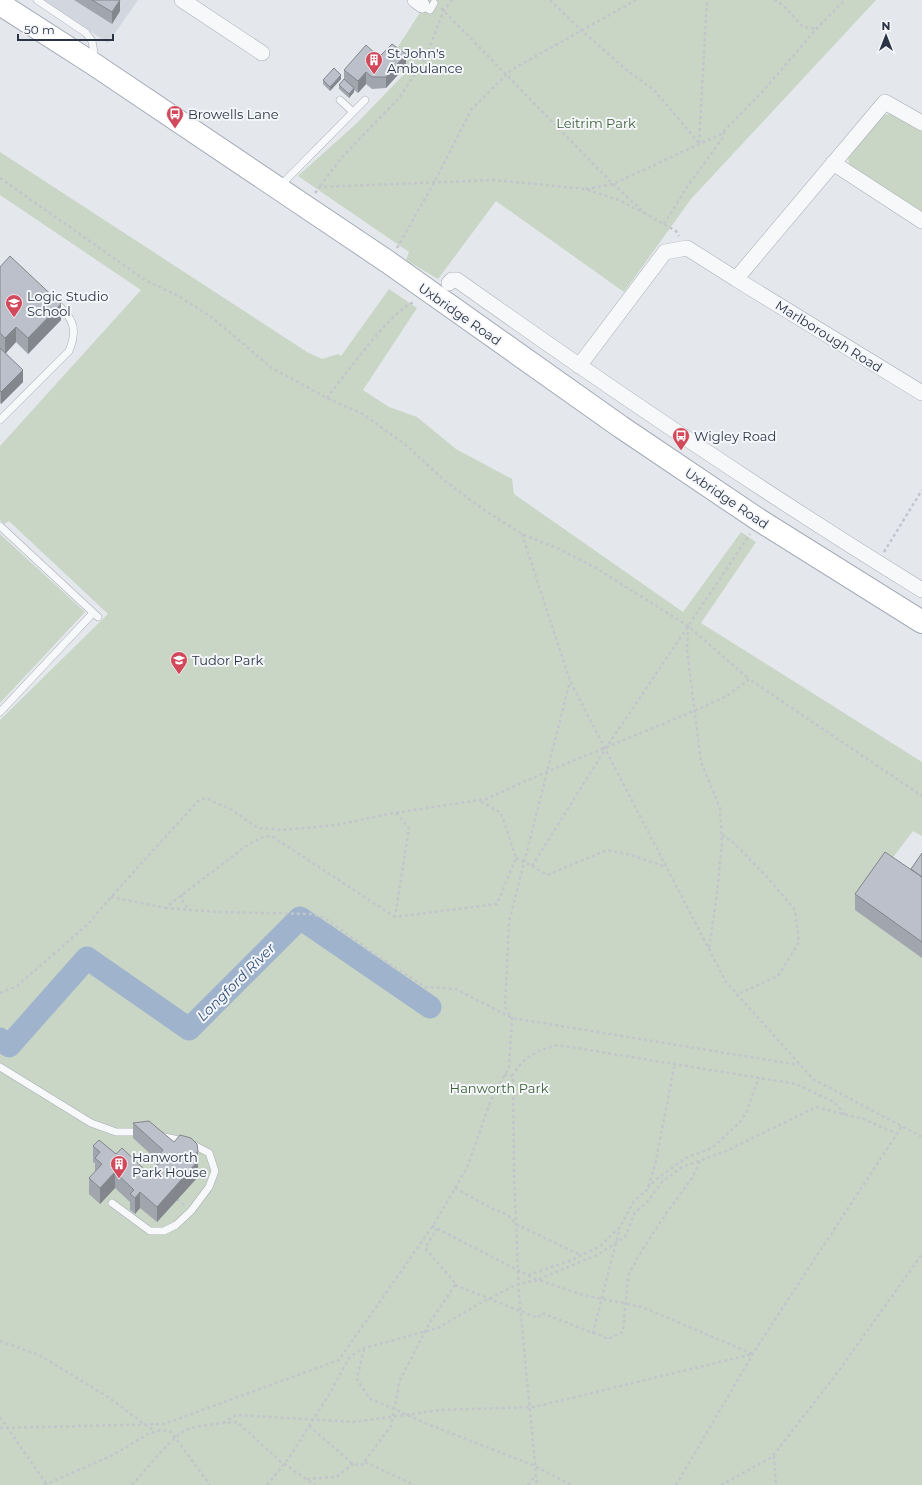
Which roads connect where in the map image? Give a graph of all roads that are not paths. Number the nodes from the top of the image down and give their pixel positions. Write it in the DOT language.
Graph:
graph roads {
  1 [pos="37,0"];
  2 [pos="182,0"];
  3 [pos="0,4"];
  4 [pos="262,53"];
  5 [pos="95,65"];
  6 [pos="340,100"];
  7 [pos="365,100"];
  8 [pos="353,112"];
  9 [pos="922,123"];
  10 [pos="834,163"];
  11 [pos="278,188"];
  12 [pos="922,221"];
  13 [pos="736,279"];
  14 [pos="449,283"];
  15 [pos="49,297"];
  16 [pos="579,366"];
  17 [pos="922,393"];
  18 [pos="0,418"];
  19 [pos="0,526"];
  20 [pos="922,590"];
  21 [pos="922,622"];
  22 [pos="0,712"];
  23 [pos="0,1067"];
  24 [pos="112,1203"];
  1 -- 5 [label="lane"];
  2 -- 4 [label="street"];
  3 -- 5 [label="main road, Uxbridge Road"];
  5 -- 11 [label="main road, Uxbridge Road"];
  6 -- 8 [label="lane"];
  7 -- 8 [label="lane"];
  8 -- 11 [label="lane"];
  9 -- 10 [label="street"];
  10 -- 12 [label="street"];
  10 -- 13 [label="street"];
  11 -- 21 [label="main road, Uxbridge Road"];
  13 -- 16 [label="street"];
  13 -- 17 [label="street, Marlborough Road"];
  14 -- 16 [label="street, Uxbridge Road"];
  15 -- 18 [label="lane"];
  16 -- 20 [label="street, Uxbridge Road"];
  19 -- 22 [label="lane"];
  23 -- 24 [label="lane"];
}
